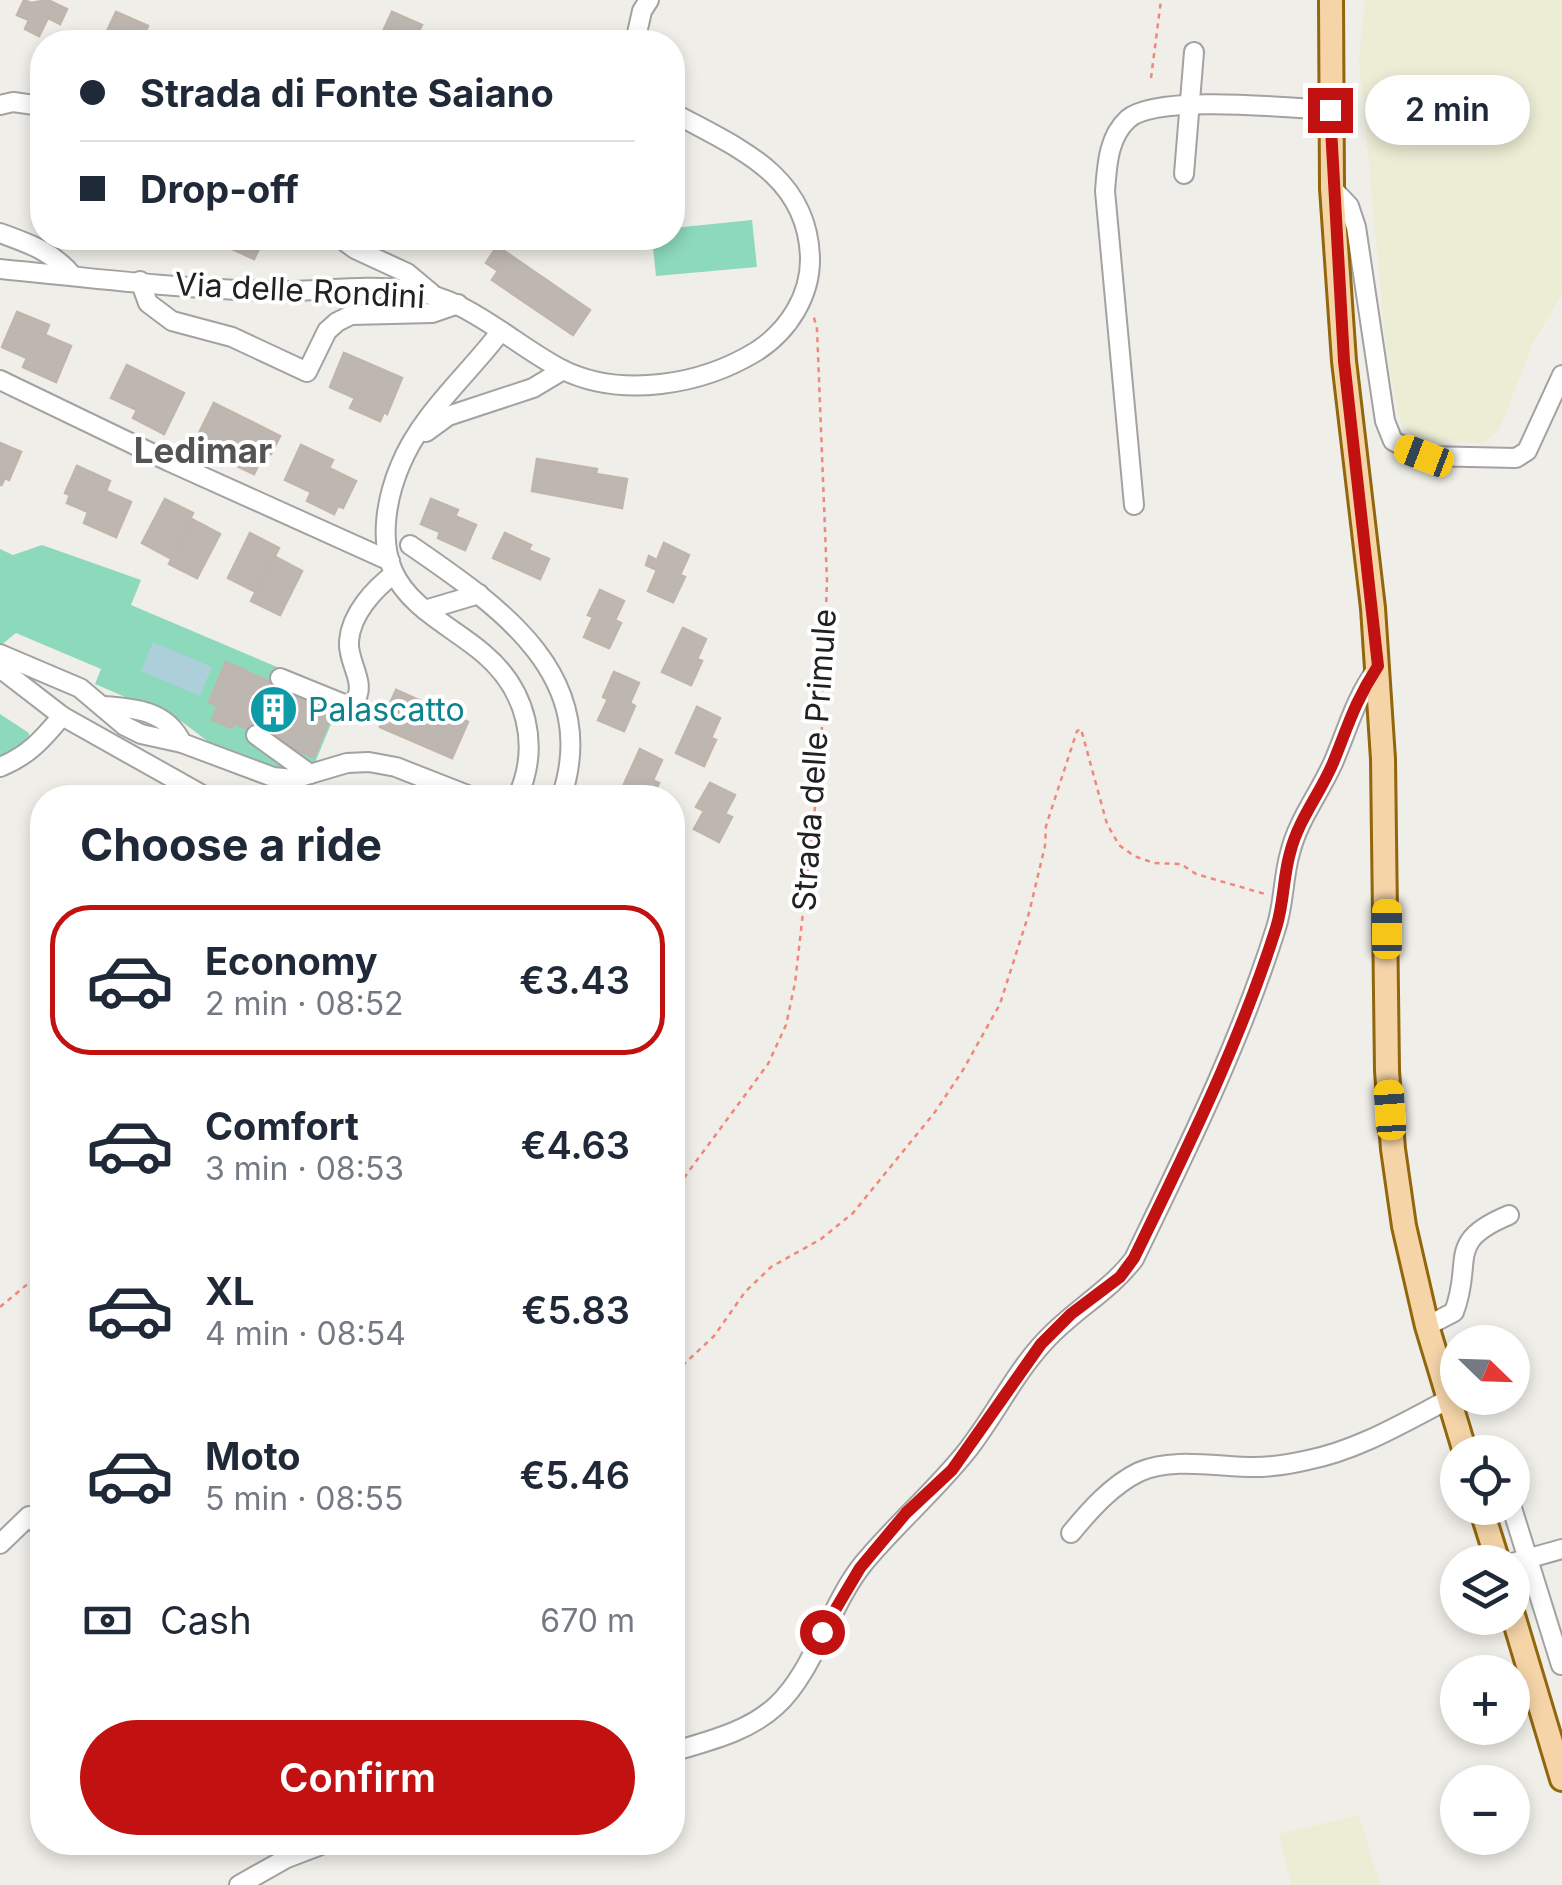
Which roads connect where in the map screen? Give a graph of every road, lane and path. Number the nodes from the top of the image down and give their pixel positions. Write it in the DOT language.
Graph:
graph roads {
  1 [pos="649,0"];
  2 [pos="1161,0"];
  3 [pos="1331,0"];
  4 [pos="638,30"];
  5 [pos="1194,52"];
  6 [pos="1150,78"];
  7 [pos="30,104"];
  8 [pos="0,105"];
  9 [pos="1190,106"];
  10 [pos="1330,110"];
  11 [pos="685,119"];
  12 [pos="1184,174"];
  13 [pos="1332,188"];
  14 [pos="0,233"];
  15 [pos="30,244"];
  16 [pos="45,250"];
  17 [pos="355,250"];
  18 [pos="0,269"];
  19 [pos="73,276"];
  20 [pos="140,281"];
  21 [pos="806,292"];
  22 [pos="432,293"];
  23 [pos="458,304"];
  24 [pos="501,331"];
  25 [pos="563,370"];
  26 [pos="1562,375"];
  27 [pos="0,380"];
  28 [pos="413,440"];
  29 [pos="1134,504"];
  30 [pos="410,545"];
  31 [pos="392,567"];
  32 [pos="479,594"];
  33 [pos="425,610"];
  34 [pos="0,654"];
  35 [pos="1378,666"];
  36 [pos="0,668"];
  37 [pos="280,678"];
  38 [pos="62,716"];
  39 [pos="256,735"];
  40 [pos="0,766"];
  41 [pos="310,774"];
  42 [pos="185,785"];
  43 [pos="442,785"];
  44 [pos="521,785"];
  45 [pos="566,785"];
  46 [pos="1283,895"];
  47 [pos="685,1176"];
  48 [pos="1510,1215"];
  49 [pos="30,1282"];
  50 [pos="0,1307"];
  51 [pos="1427,1326"];
  52 [pos="685,1363"];
  53 [pos="1440,1369"];
  54 [pos="1440,1403"];
  55 [pos="30,1516"];
  56 [pos="1071,1533"];
  57 [pos="0,1544"];
  58 [pos="1562,1549"];
  59 [pos="1530,1558"];
  60 [pos="1530,1586"];
  61 [pos="1519,1635"];
  62 [pos="1561,1665"];
  63 [pos="685,1747"];
  64 [pos="1561,1772"];
  65 [pos="295,1855"];
  66 [pos="239,1885"];
  1 -- 4 [label="street"];
  2 -- 6 [label="path"];
  3 -- 10 [label="main road"];
  5 -- 9 [label="street"];
  7 -- 8 [label="street"];
  9 -- 10 [label="street"];
  9 -- 12 [label="street"];
  9 -- 29 [label="street"];
  10 -- 13 [label="main road"];
  11 -- 21 [label="street"];
  13 -- 26 [label="street"];
  13 -- 35 [label="main road"];
  14 -- 15 [label="street"];
  16 -- 19 [label="street"];
  17 -- 22 [label="street"];
  18 -- 19 [label="street, Via delle Rondini"];
  19 -- 20 [label="street, Via delle Rondini"];
  20 -- 22 [label="street, Via delle Rondini"];
  20 -- 23 [label="street, Via delle Rondini"];
  21 -- 25 [label="street, Via delle Rondini"];
  21 -- 47 [label="path, Strada delle Primule"];
  22 -- 23 [label="street, Via delle Rondini"];
  23 -- 24 [label="street, Via delle Rondini"];
  24 -- 25 [label="street, Via delle Rondini"];
  24 -- 28 [label="street"];
  25 -- 28 [label="street"];
  27 -- 31 [label="street"];
  28 -- 31 [label="street"];
  30 -- 32 [label="street"];
  31 -- 33 [label="street"];
  31 -- 37 [label="street"];
  32 -- 33 [label="street"];
  32 -- 45 [label="street"];
  33 -- 44 [label="street"];
  34 -- 41 [label="street"];
  35 -- 46 [label="street"];
  35 -- 51 [label="main road"];
  36 -- 38 [label="street"];
  38 -- 40 [label="street"];
  38 -- 42 [label="street"];
  39 -- 41 [label="street"];
  41 -- 43 [label="street"];
  46 -- 52 [label="path"];
  46 -- 63 [label="street"];
  48 -- 51 [label="street"];
  49 -- 50 [label="path"];
  51 -- 53 [label="main road"];
  54 -- 56 [label="street"];
  55 -- 57 [label="street"];
  58 -- 59 [label="street"];
  60 -- 62 [label="street"];
  61 -- 64 [label="main road"];
  65 -- 66 [label="street"];
}
